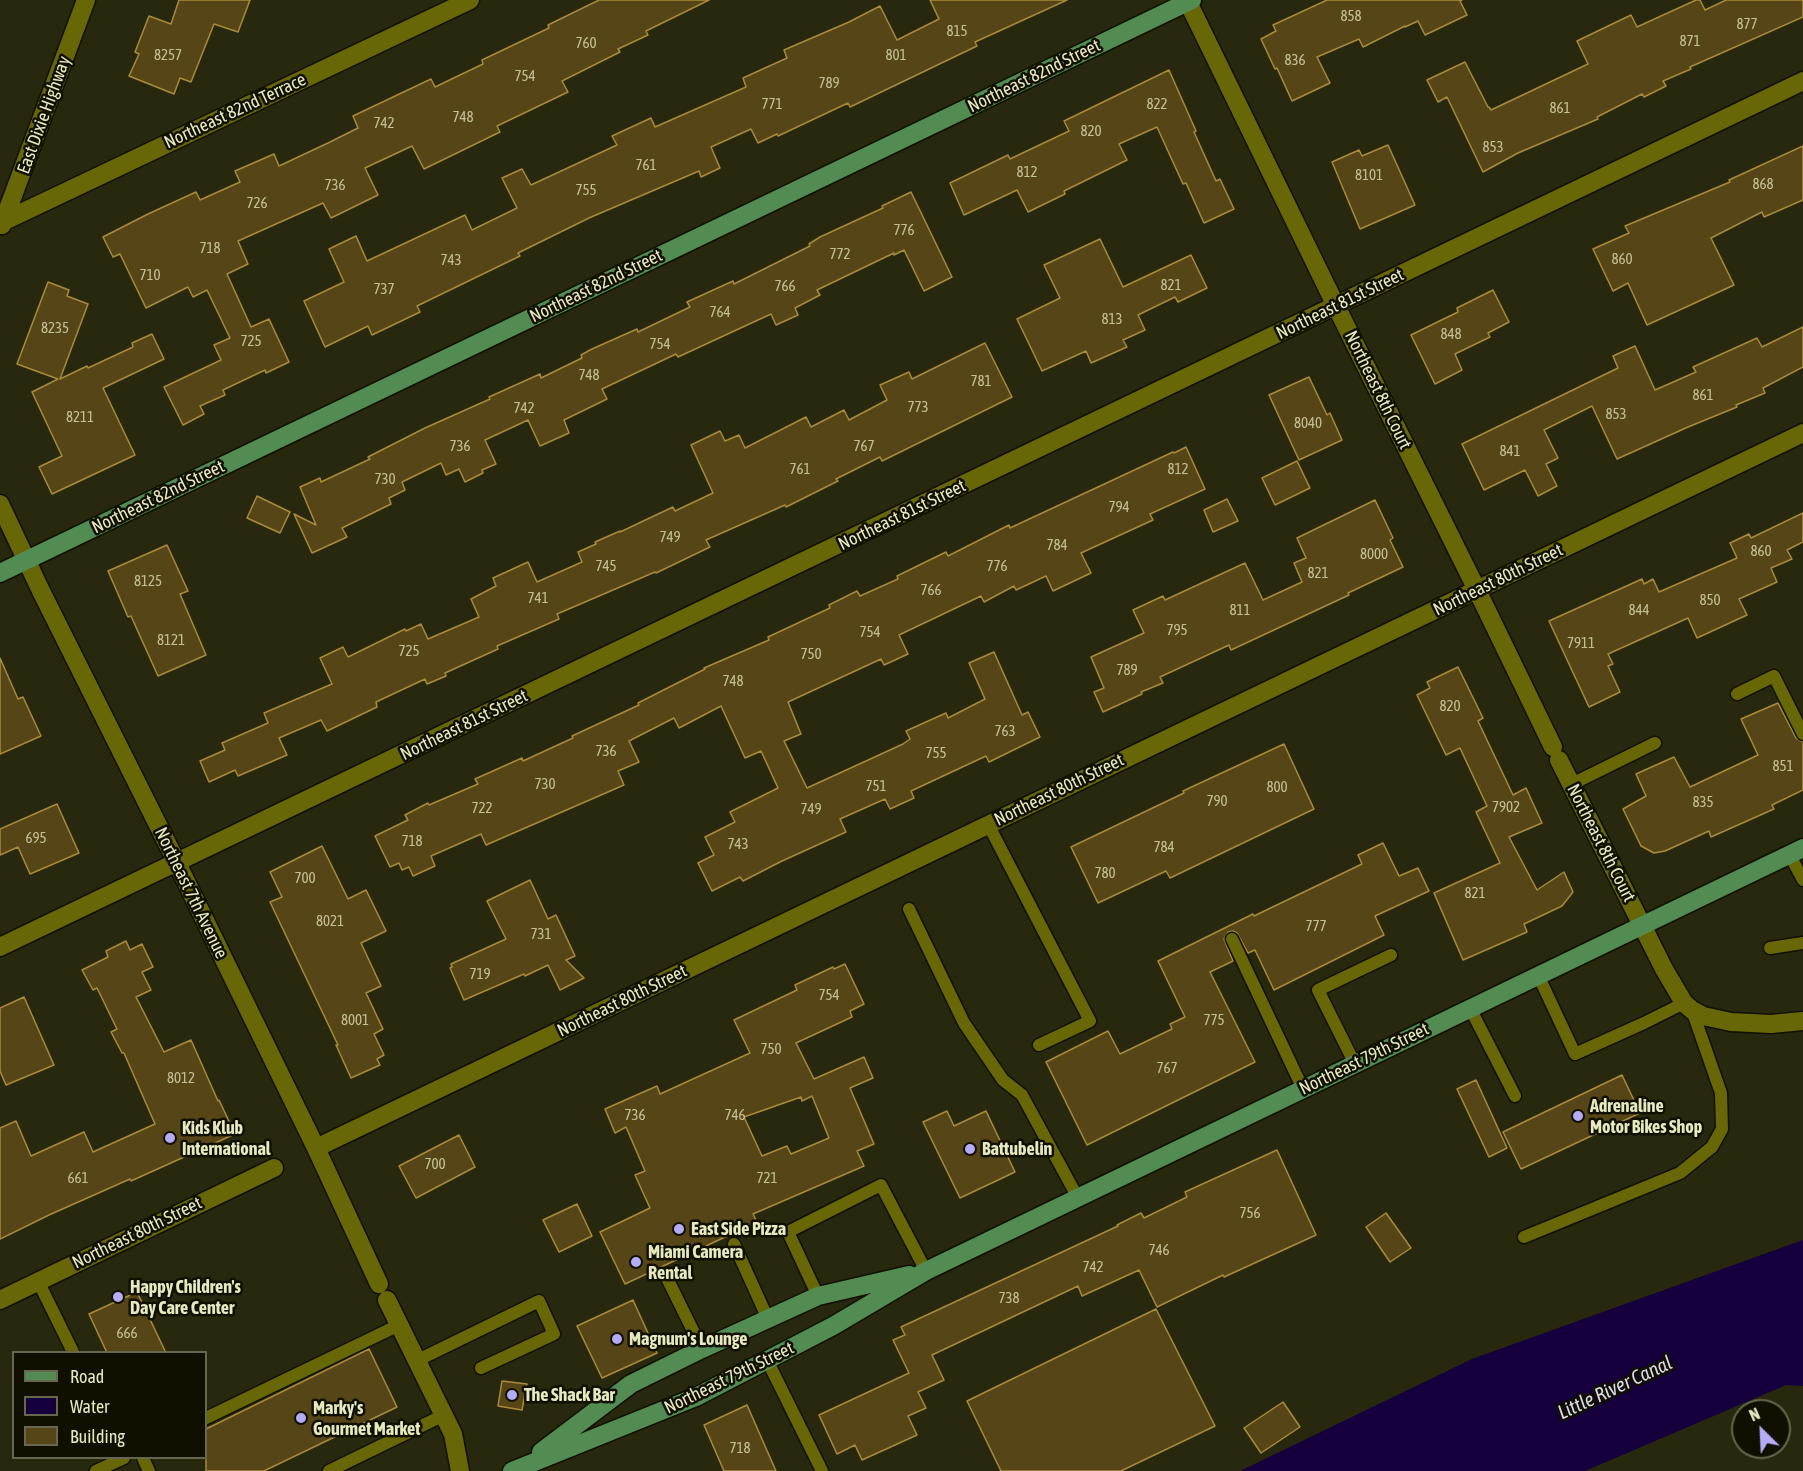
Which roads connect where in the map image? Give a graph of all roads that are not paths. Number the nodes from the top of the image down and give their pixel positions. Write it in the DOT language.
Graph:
graph roads {
  1 [pos="86,0"];
  2 [pos="470,0"];
  3 [pos="1189,1"];
  4 [pos="1803,81"];
  5 [pos="2,224"];
  6 [pos="1336,306"];
  7 [pos="1803,433"];
  8 [pos="0,504"];
  9 [pos="26,560"];
  10 [pos="0,573"];
  11 [pos="1477,590"];
  12 [pos="1737,694"];
  13 [pos="1803,734"];
  14 [pos="1655,743"];
  15 [pos="1572,784"];
  16 [pos="988,824"];
  17 [pos="1796,851"];
  18 [pos="176,861"];
  19 [pos="1803,880"];
  20 [pos="909,909"];
  21 [pos="1642,926"];
  22 [pos="1232,939"];
  23 [pos="1803,943"];
  24 [pos="0,947"];
  25 [pos="1770,948"];
  26 [pos="1391,955"];
  27 [pos="1538,975"];
  28 [pos="1688,1006"];
  29 [pos="1470,1008"];
  30 [pos="1803,1021"];
  31 [pos="1040,1046"];
  32 [pos="1354,1064"];
  33 [pos="1303,1089"];
  34 [pos="1515,1096"];
  35 [pos="316,1148"];
  36 [pos="274,1168"];
  37 [pos="1078,1198"];
  38 [pos="1524,1237"];
  39 [pos="734,1244"];
  40 [pos="926,1271"];
  41 [pos="665,1274"];
  42 [pos="38,1281"];
  43 [pos="818,1296"];
  44 [pos="0,1300"];
  45 [pos="768,1319"];
  46 [pos="399,1325"];
  47 [pos="702,1349"];
  48 [pos="72,1351"];
  49 [pos="767,1360"];
  50 [pos="416,1361"];
  51 [pos="481,1368"];
  52 [pos="444,1415"];
  53 [pos="207,1418"];
  54 [pos="122,1459"];
  55 [pos="517,1468"];
  56 [pos="96,1471"];
  57 [pos="329,1471"];
  58 [pos="460,1471"];
  59 [pos="822,1471"];
  1 -- 5 [label="street, East Dixie Highway"];
  2 -- 5 [label="street, Northeast 82nd Terrace"];
  3 -- 6 [label="street, Northeast 8th Court"];
  3 -- 9 [label="main road, Northeast 82nd Street"];
  4 -- 6 [label="street, Northeast 81st Street"];
  6 -- 11 [label="street, Northeast 8th Court"];
  6 -- 18 [label="street, Northeast 81st Street"];
  7 -- 11 [label="street, Northeast 80th Street"];
  8 -- 9 [label="street, Northeast 7th Avenue"];
  9 -- 10 [label="main road, Northeast 82nd Street"];
  9 -- 18 [label="street, Northeast 7th Avenue"];
  11 -- 15 [label="street, Northeast 8th Court"];
  11 -- 16 [label="street, Northeast 80th Street"];
  12 -- 13 [label="lane"];
  14 -- 15 [label="lane"];
  15 -- 21 [label="street, Northeast 8th Court"];
  16 -- 31 [label="lane"];
  16 -- 35 [label="street, Northeast 80th Street"];
  17 -- 19 [label="lane"];
  17 -- 21 [label="main road, Northeast 79th Street"];
  18 -- 24 [label="street, Northeast 81st Street"];
  18 -- 35 [label="street, Northeast 7th Avenue"];
  20 -- 37 [label="lane"];
  21 -- 27 [label="main road, Northeast 79th Street"];
  21 -- 28 [label="street, Northeast 8th Court"];
  22 -- 33 [label="lane"];
  23 -- 25 [label="lane"];
  26 -- 32 [label="lane"];
  27 -- 28 [label="lane"];
  27 -- 29 [label="main road, Northeast 79th Street"];
  28 -- 30 [label="street"];
  28 -- 38 [label="lane"];
  29 -- 32 [label="main road, Northeast 79th Street"];
  29 -- 34 [label="lane"];
  32 -- 33 [label="main road, Northeast 79th Street"];
  33 -- 37 [label="main road, Northeast 79th Street"];
  35 -- 46 [label="street, Northeast 7th Avenue"];
  36 -- 42 [label="street, Northeast 80th Street"];
  37 -- 40 [label="main road, Northeast 79th Street"];
  39 -- 45 [label="lane"];
  40 -- 43 [label="main road, Northeast 79th Street"];
  40 -- 43 [label="lane"];
  40 -- 49 [label="main road, Northeast 79th Street"];
  41 -- 47 [label="lane"];
  42 -- 44 [label="street, Northeast 80th Street"];
  42 -- 48 [label="lane"];
  43 -- 45 [label="main road, Northeast 79th Street"];
  45 -- 47 [label="main road, Northeast 79th Street"];
  46 -- 50 [label="street, Northeast 7th Avenue"];
  46 -- 53 [label="lane"];
  47 -- 55 [label="main road, Northeast 79th Street"];
  49 -- 55 [label="main road, Northeast 79th Street"];
  49 -- 59 [label="lane"];
  50 -- 51 [label="lane"];
  50 -- 52 [label="street, Northeast 7th Avenue"];
  52 -- 57 [label="lane"];
  52 -- 58 [label="street, Northeast 7th Avenue"];
  54 -- 56 [label="lane"];
}
